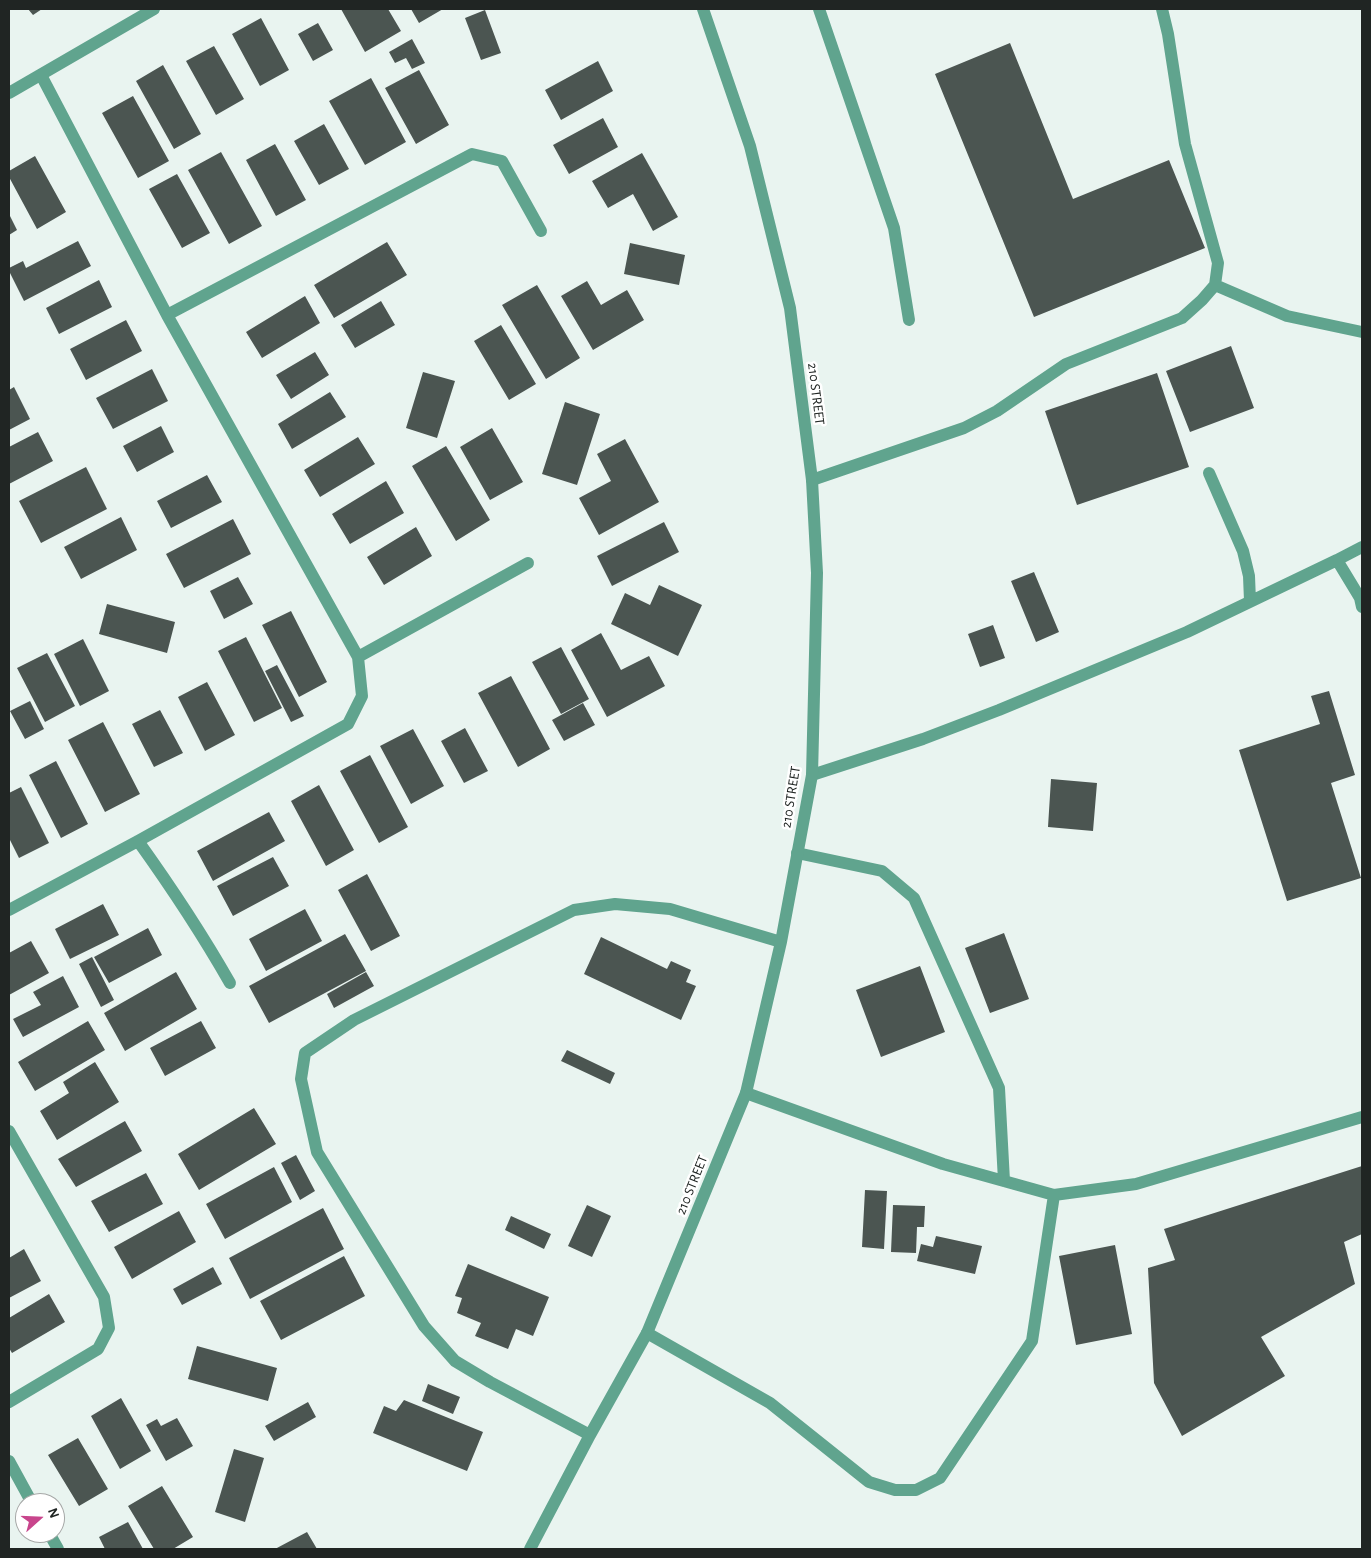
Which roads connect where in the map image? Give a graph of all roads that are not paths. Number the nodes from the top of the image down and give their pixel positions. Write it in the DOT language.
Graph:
graph roads {
  1 [pos="703,9"];
  2 [pos="818,9"];
  3 [pos="1162,9"];
  4 [pos="149,10"];
  5 [pos="41,75"];
  6 [pos="9,93"];
  7 [pos="540,231"];
  8 [pos="1215,285"];
  9 [pos="167,315"];
  10 [pos="909,320"];
  11 [pos="1362,332"];
  12 [pos="1210,473"];
  13 [pos="812,480"];
  14 [pos="1362,547"];
  15 [pos="1338,560"];
  16 [pos="528,564"];
  17 [pos="1250,601"];
  18 [pos="1362,607"];
  19 [pos="358,658"];
  20 [pos="812,775"];
  21 [pos="138,841"];
  22 [pos="798,853"];
  23 [pos="9,910"];
  24 [pos="782,942"];
  25 [pos="230,983"];
  26 [pos="746,1093"];
  27 [pos="1362,1117"];
  28 [pos="9,1131"];
  29 [pos="1004,1181"];
  30 [pos="1054,1195"];
  31 [pos="647,1333"];
  32 [pos="9,1402"];
  33 [pos="590,1434"];
  34 [pos="9,1461"];
  35 [pos="27,1493"];
  36 [pos="530,1549"];
  1 -- 13 [label="street, 210 STREET"];
  2 -- 10 [label="street"];
  3 -- 8 [label="street"];
  4 -- 5 [label="street"];
  5 -- 6 [label="street"];
  5 -- 9 [label="street"];
  7 -- 9 [label="street"];
  8 -- 11 [label="street"];
  8 -- 13 [label="street"];
  9 -- 19 [label="street"];
  12 -- 17 [label="street"];
  13 -- 20 [label="street, 210 STREET"];
  14 -- 15 [label="street"];
  15 -- 17 [label="street"];
  15 -- 18 [label="street"];
  16 -- 19 [label="street"];
  17 -- 20 [label="street"];
  19 -- 21 [label="street"];
  20 -- 22 [label="street, 210 STREET"];
  21 -- 23 [label="street"];
  21 -- 25 [label="street"];
  22 -- 24 [label="street, 210 STREET"];
  22 -- 29 [label="street"];
  24 -- 26 [label="street, 210 STREET"];
  24 -- 33 [label="street"];
  26 -- 29 [label="street"];
  26 -- 31 [label="street, 210 STREET"];
  27 -- 30 [label="street"];
  28 -- 32 [label="street"];
  29 -- 30 [label="street"];
  30 -- 31 [label="street"];
  31 -- 33 [label="street, 210 STREET"];
  33 -- 36 [label="street, 210 STREET"];
  34 -- 35 [label="street"];
}
